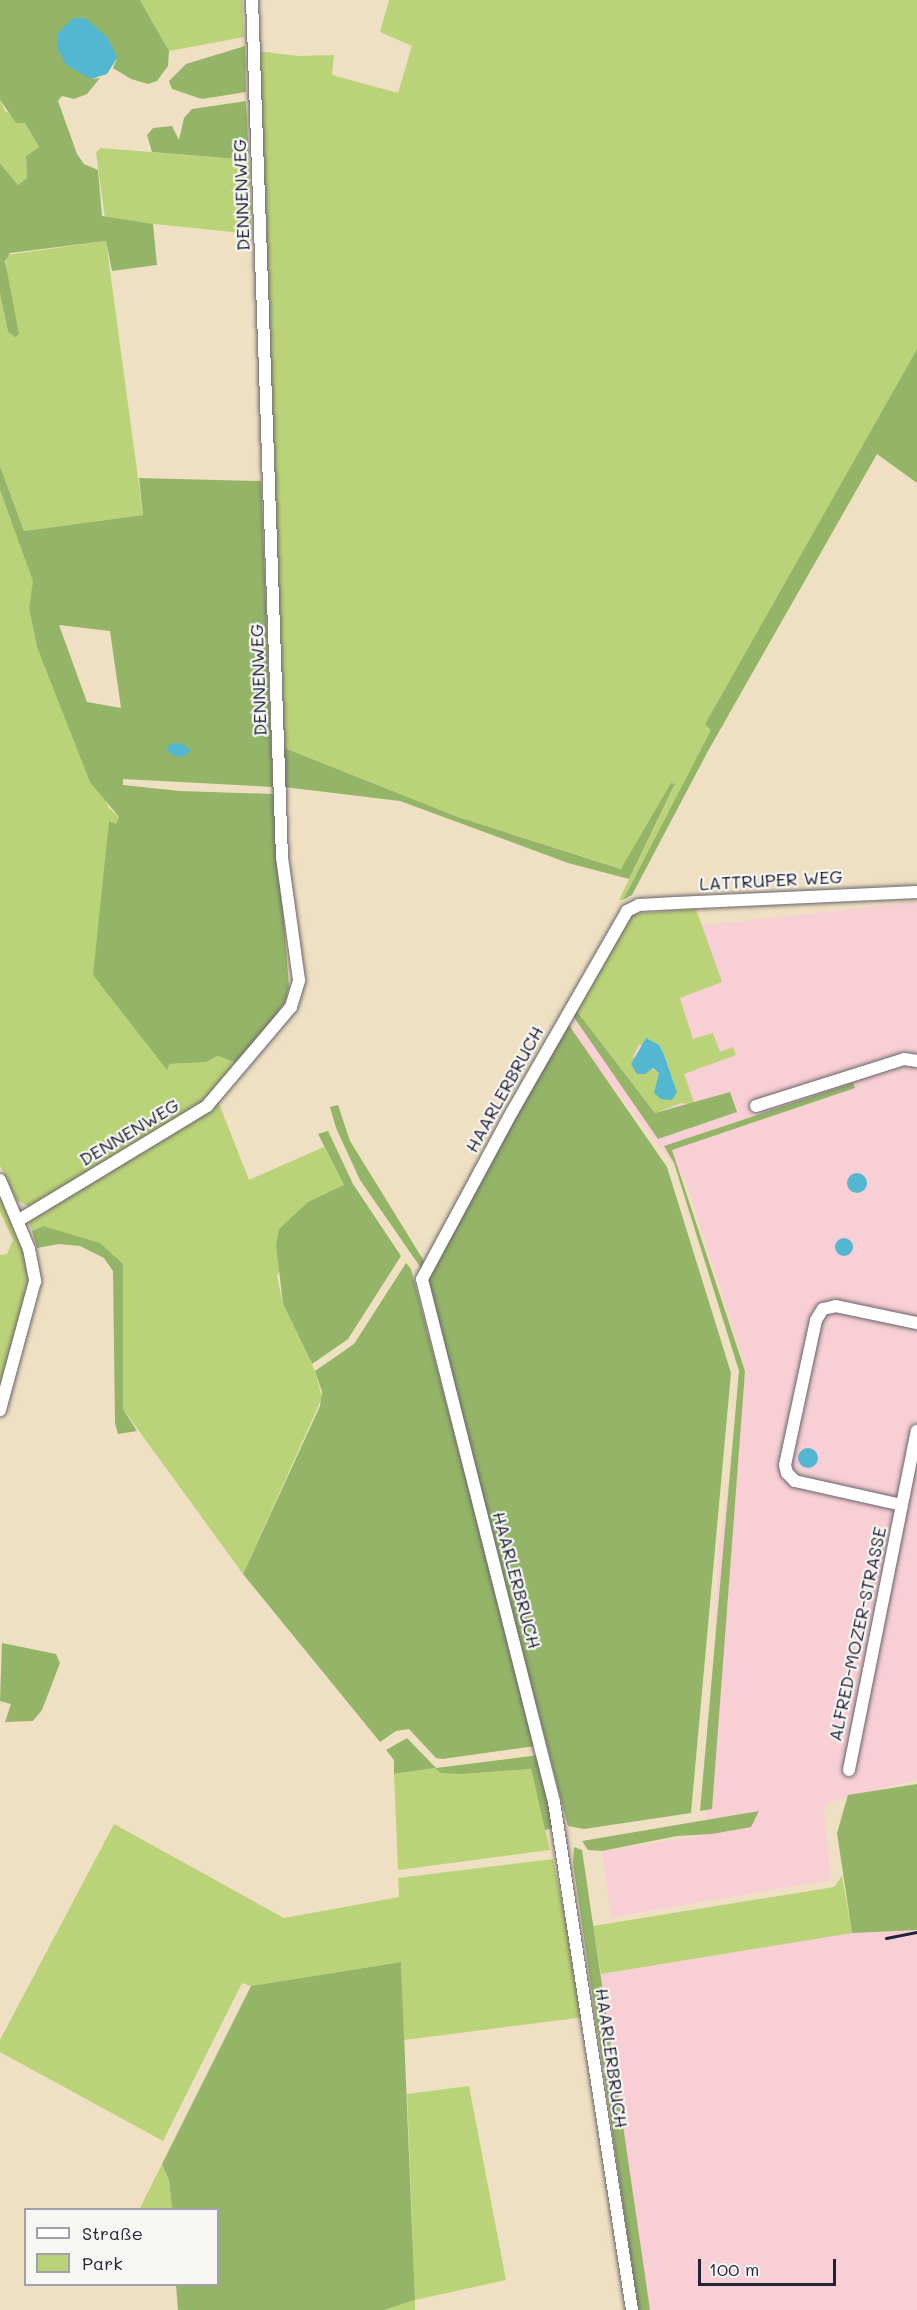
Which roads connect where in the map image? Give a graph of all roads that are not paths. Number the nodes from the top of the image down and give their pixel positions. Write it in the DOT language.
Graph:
graph roads {
  1 [pos="252,0"];
  2 [pos="917,892"];
  3 [pos="627,911"];
  4 [pos="917,1061"];
  5 [pos="756,1106"];
  6 [pos="0,1180"];
  7 [pos="19,1220"];
  8 [pos="917,1323"];
  9 [pos="0,1410"];
  10 [pos="917,1431"];
  11 [pos="902,1505"];
  12 [pos="849,1770"];
  13 [pos="632,2310"];
  1 -- 7 [label="street, DENNENWEG"];
  2 -- 3 [label="street, LATTRUPER WEG"];
  3 -- 13 [label="street, HAARLERBRUCH"];
  4 -- 5 [label="street"];
  6 -- 7 [label="street"];
  7 -- 9 [label="street"];
  8 -- 11 [label="street, ALFRED-MOZER-STRASSE"];
  10 -- 11 [label="street, ALFRED-MOZER-STRASSE"];
  11 -- 12 [label="street, ALFRED-MOZER-STRASSE"];
}
